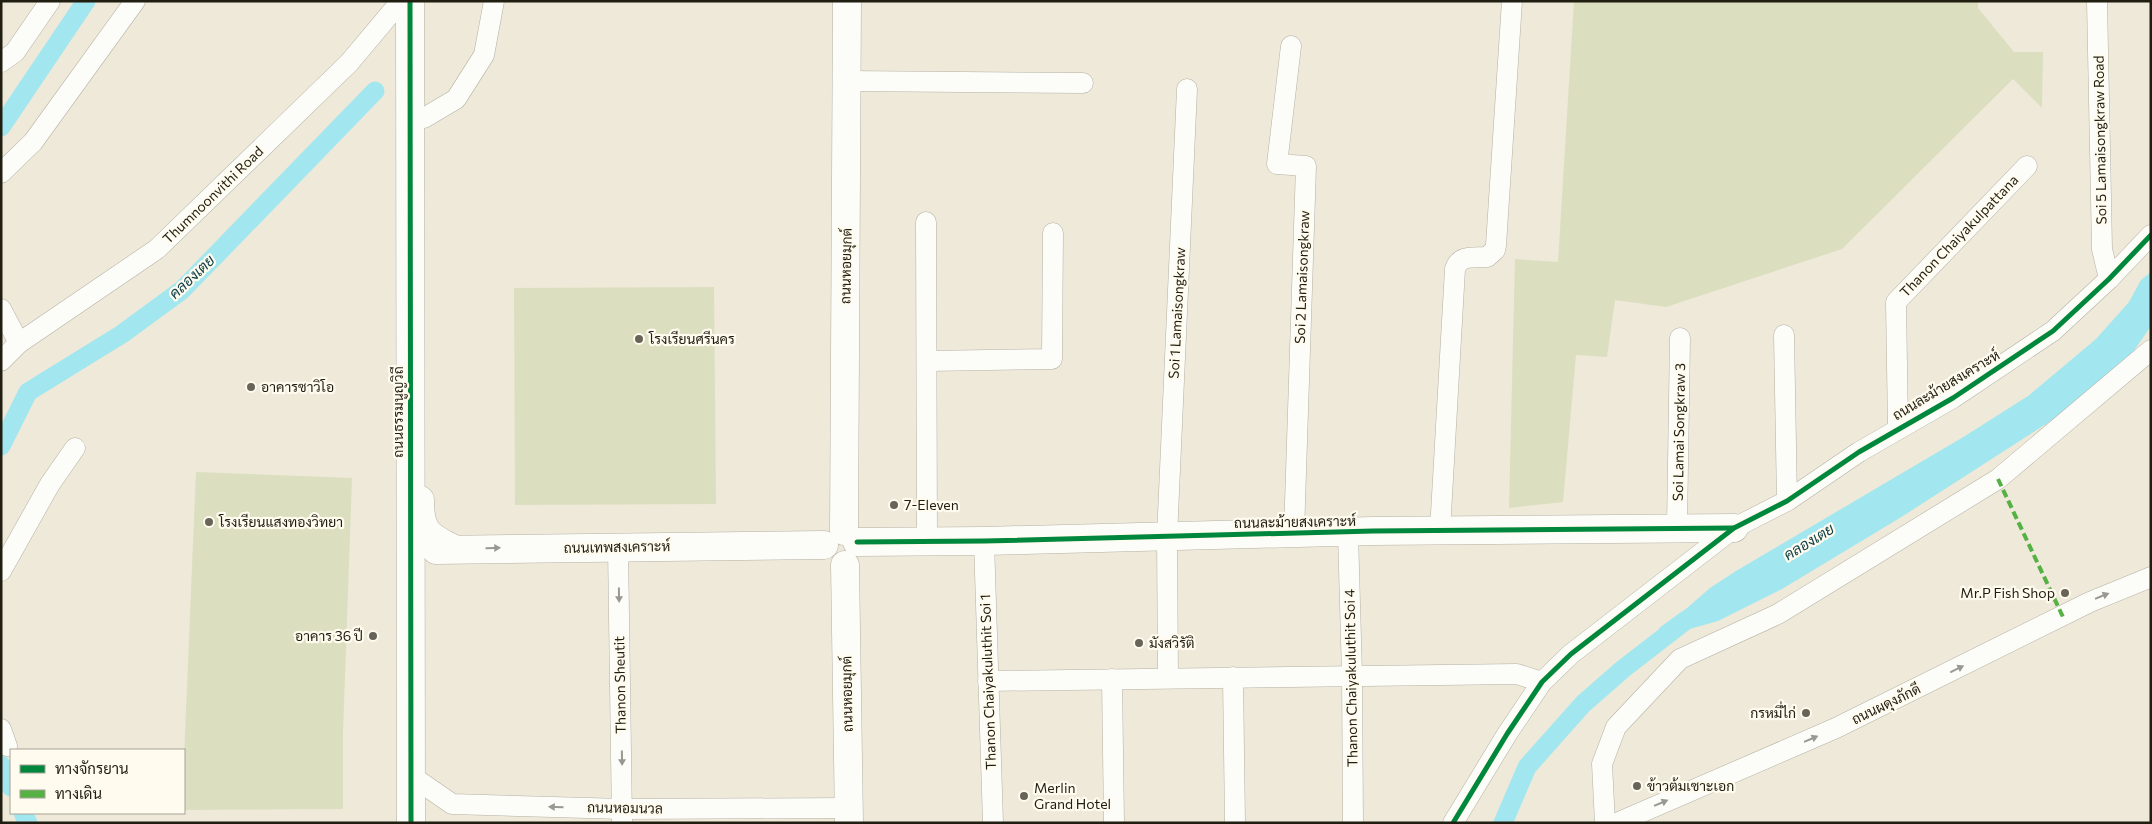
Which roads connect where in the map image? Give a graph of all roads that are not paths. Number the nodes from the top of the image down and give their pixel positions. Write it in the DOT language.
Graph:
graph roads {
  1 [pos="50,1"];
  2 [pos="135,1"];
  3 [pos="401,1"];
  4 [pos="410,1"];
  5 [pos="424,1"];
  6 [pos="494,1"];
  7 [pos="847,1"];
  8 [pos="1512,1"];
  9 [pos="2097,1"];
  10 [pos="1291,46"];
  11 [pos="1,62"];
  12 [pos="848,81"];
  13 [pos="1083,83"];
  14 [pos="1187,89"];
  15 [pos="424,118"];
  16 [pos="2027,166"];
  17 [pos="1,172"];
  18 [pos="926,222"];
  19 [pos="1053,233"];
  20 [pos="2151,235"];
  21 [pos="2109,279"];
  22 [pos="1,310"];
  23 [pos="1784,335"];
  24 [pos="1680,338"];
  25 [pos="19,343"];
  26 [pos="2151,350"];
  27 [pos="1,361"];
  28 [pos="928,362"];
  29 [pos="1898,428"];
  30 [pos="75,448"];
  31 [pos="1787,501"];
  32 [pos="1677,527"];
  33 [pos="1734,528"];
  34 [pos="1440,531"];
  35 [pos="1348,533"];
  36 [pos="1294,534"];
  37 [pos="1167,537"];
  38 [pos="984,541"];
  39 [pos="927,542"];
  40 [pos="843,546"];
  41 [pos="618,547"];
  42 [pos="454,549"];
  43 [pos="410,552"];
  44 [pos="1,571"];
  45 [pos="2151,576"];
  46 [pos="1352,675"];
  47 [pos="1233,677"];
  48 [pos="1168,678"];
  49 [pos="1112,679"];
  50 [pos="988,681"];
  51 [pos="1542,682"];
  52 [pos="410,775"];
  53 [pos="849,815"];
  54 [pos="622,816"];
  55 [pos="411,823"];
  56 [pos="993,823"];
  57 [pos="1114,823"];
  58 [pos="1235,823"];
  59 [pos="1352,823"];
  60 [pos="1453,823"];
  61 [pos="1605,823"];
  62 [pos="1617,823"];
  1 -- 11 [label="street"];
  2 -- 17 [label="street"];
  3 -- 25 [label="street, Thumnoonvithi Road"];
  4 -- 43 [label="street, ถนนธรรมนูญวิถี"];
  5 -- 15 [label="street, ถนนธรรมนูญวิถี"];
  6 -- 15 [label="street"];
  7 -- 12 [label="street, ถนนหอยมุกต์"];
  8 -- 34 [label="street"];
  9 -- 21 [label="street, Soi 5 Lamaisongkraw Road"];
  10 -- 36 [label="street, Soi 2 Lamaisongkraw"];
  12 -- 13 [label="street"];
  12 -- 40 [label="street, ถนนหอยมุกต์"];
  14 -- 37 [label="street, Soi 1 Lamaisongkraw"];
  15 -- 42 [label="street, ถนนธรรมนูญวิถี"];
  16 -- 29 [label="street, Thanon Chaiyakulpattana"];
  18 -- 28 [label="street"];
  19 -- 28 [label="street"];
  20 -- 21 [label="street, ถนนละม้ายสงเคราะห์"];
  21 -- 29 [label="street, ถนนละม้ายสงเคราะห์"];
  22 -- 25 [label="street"];
  23 -- 31 [label="street"];
  24 -- 32 [label="street, Soi Lamai Songkraw 3"];
  25 -- 27 [label="street, Thumnoonvithi Road"];
  26 -- 61 [label="street"];
  28 -- 39 [label="street"];
  29 -- 31 [label="street, ถนนละม้ายสงเคราะห์"];
  30 -- 44 [label="street"];
  31 -- 33 [label="street, ถนนละม้ายสงเคราะห์"];
  32 -- 33 [label="street, ถนนละม้ายสงเคราะห์"];
  32 -- 34 [label="street, ถนนละม้ายสงเคราะห์"];
  33 -- 51 [label="street, ถนนละม้ายสงเคราะห์"];
  34 -- 35 [label="street, ถนนละม้ายสงเคราะห์"];
  35 -- 36 [label="street, ถนนละม้ายสงเคราะห์"];
  35 -- 46 [label="street, Thanon Chaiyakuluthit Soi 4"];
  36 -- 37 [label="street, ถนนละม้ายสงเคราะห์"];
  37 -- 38 [label="street, ถนนละม้ายสงเคราะห์"];
  37 -- 48 [label="street, Soi 1 Lamaisongkraw"];
  38 -- 39 [label="street, ถนนละม้ายสงเคราะห์"];
  38 -- 50 [label="street, Thanon Chaiyakuluthit Soi 1"];
  39 -- 40 [label="street, ถนนละม้ายสงเคราะห์"];
  40 -- 41 [label="street, ถนนเทพสงเคราะห์"];
  40 -- 53 [label="street, ถนนหอยมุกต์"];
  42 -- 41 [label="street, ถนนเทพสงเคราะห์, one-way"];
  41 -- 54 [label="street, Thanon Sheutit, one-way"];
  42 -- 43 [label="street, ถนนเทพสงเคราะห์"];
  43 -- 52 [label="street, ถนนธรรมนูญวิถี"];
  62 -- 45 [label="street, ถนนผดุงภักดี, one-way"];
  46 -- 47 [label="street"];
  46 -- 51 [label="street"];
  46 -- 59 [label="street, Thanon Chaiyakuluthit Soi 4"];
  47 -- 48 [label="street"];
  47 -- 58 [label="street"];
  48 -- 49 [label="street"];
  49 -- 50 [label="street"];
  49 -- 57 [label="street"];
  50 -- 56 [label="street, Thanon Chaiyakuluthit Soi 1"];
  51 -- 60 [label="street, ถนนละม้ายสงเคราะห์"];
  54 -- 52 [label="street, ถนนหอมนวล, one-way"];
  52 -- 55 [label="street, ถนนธรรมนูญวิถี"];
  53 -- 54 [label="street, ถนนหอมนวล"];
}
